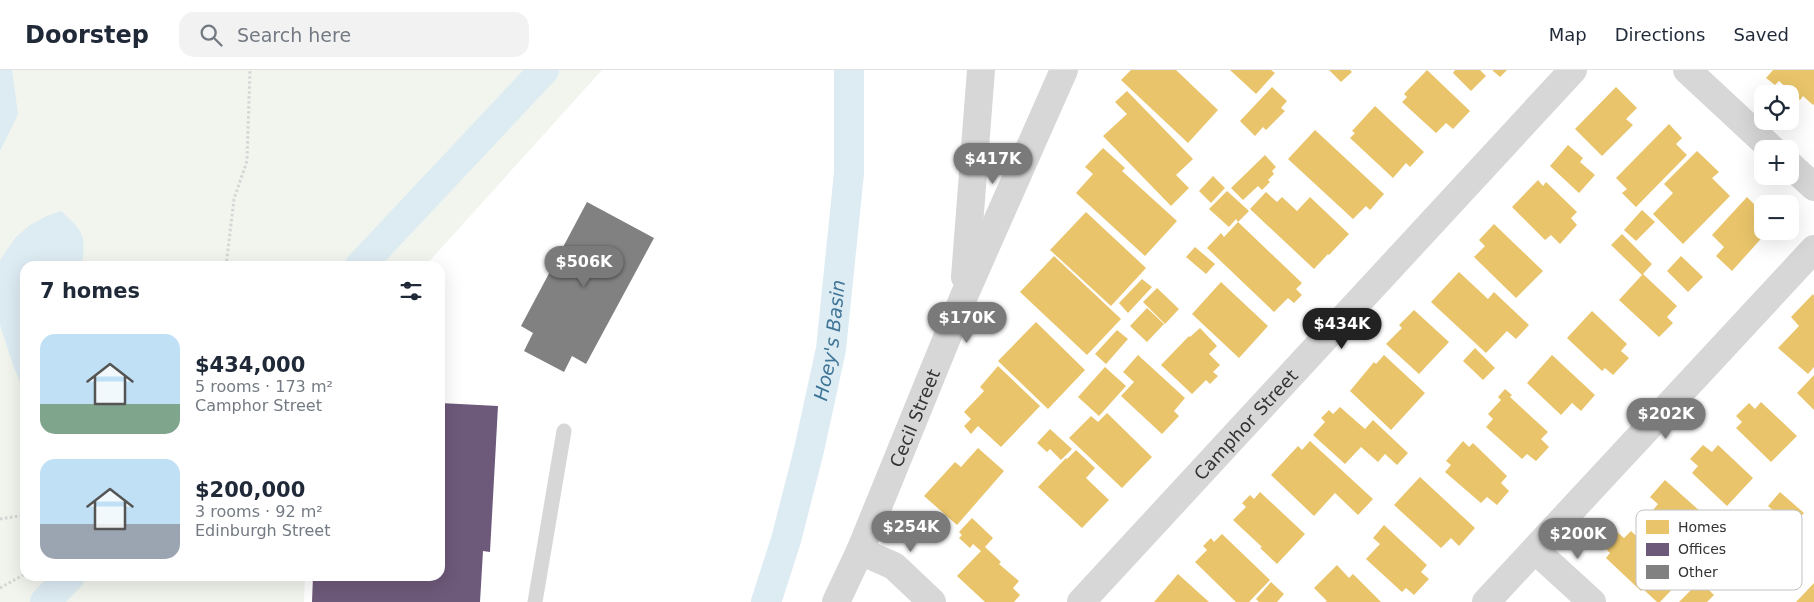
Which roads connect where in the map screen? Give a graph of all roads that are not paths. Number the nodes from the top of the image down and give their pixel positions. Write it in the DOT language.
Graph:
graph roads {
  1 [pos="980,70"];
  2 [pos="1064,70"];
  3 [pos="1573,70"];
  4 [pos="1687,70"];
  5 [pos="1762,140"];
  6 [pos="1799,174"];
  7 [pos="1814,188"];
  8 [pos="1814,249"];
  9 [pos="964,296"];
  10 [pos="564,431"];
  11 [pos="1535,550"];
  12 [pos="860,551"];
  13 [pos="534,602"];
  14 [pos="836,602"];
  15 [pos="932,602"];
  16 [pos="1081,602"];
  17 [pos="1486,602"];
  18 [pos="1592,602"];
  1 -- 9 [label="street"];
  2 -- 9 [label="street, Cecil Street"];
  3 -- 16 [label="street, Camphor Street"];
  4 -- 5 [label="street"];
  6 -- 7 [label="street"];
  8 -- 11 [label="street"];
  9 -- 12 [label="street, Cecil Street"];
  10 -- 13 [label="lane"];
  11 -- 17 [label="street"];
  11 -- 18 [label="street"];
  12 -- 14 [label="street, Cecil Street"];
  12 -- 15 [label="street"];
}
